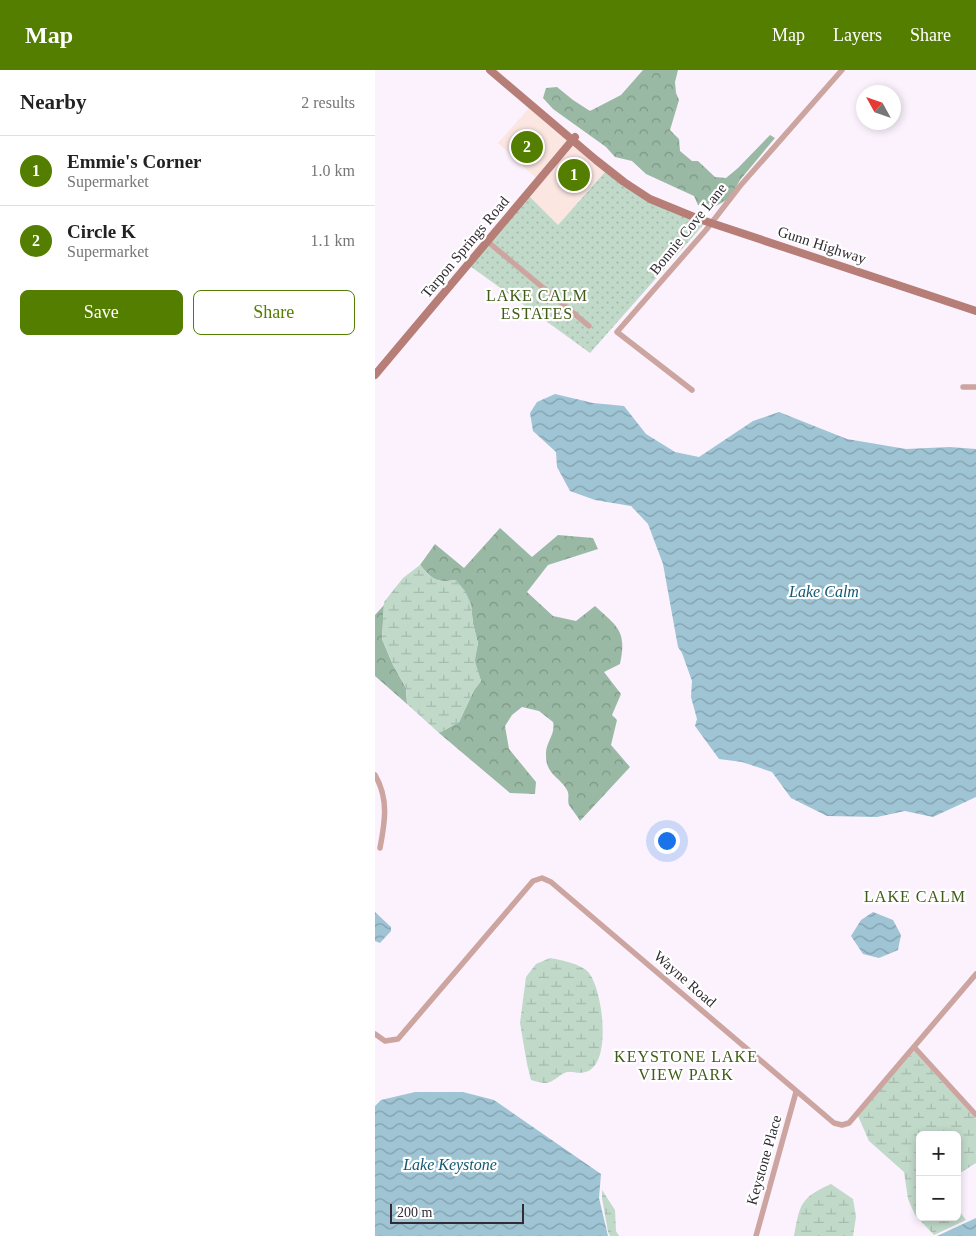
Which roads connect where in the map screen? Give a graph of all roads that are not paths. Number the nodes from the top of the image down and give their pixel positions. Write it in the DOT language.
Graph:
graph roads {
  1 [pos="489,70"];
  2 [pos="842,70"];
  3 [pos="574,139"];
  4 [pos="712,224"];
  5 [pos="487,241"];
  6 [pos="976,311"];
  7 [pos="589,326"];
  8 [pos="375,375"];
  9 [pos="963,387"];
  10 [pos="976,387"];
  11 [pos="692,390"];
  12 [pos="375,775"];
  13 [pos="380,848"];
  14 [pos="976,974"];
  15 [pos="375,1034"];
  16 [pos="914,1047"];
  17 [pos="797,1092"];
  18 [pos="976,1115"];
  19 [pos="756,1236"];
  1 -- 3 [label="main road, Gunn Highway"];
  2 -- 4 [label="street, Bonnie Cove Lane"];
  3 -- 4 [label="main road, Gunn Highway"];
  3 -- 5 [label="main road, Tarpon Springs Road"];
  4 -- 6 [label="main road, Gunn Highway"];
  4 -- 11 [label="street, Bonnie Cove Lane"];
  5 -- 7 [label="street"];
  5 -- 8 [label="main road, Tarpon Springs Road"];
  9 -- 10 [label="street"];
  12 -- 13 [label="street"];
  14 -- 16 [label="street, Wayne Road"];
  15 -- 17 [label="street, Wayne Road"];
  16 -- 17 [label="street, Wayne Road"];
  16 -- 18 [label="street"];
  17 -- 19 [label="street, Keystone Place"];
}
